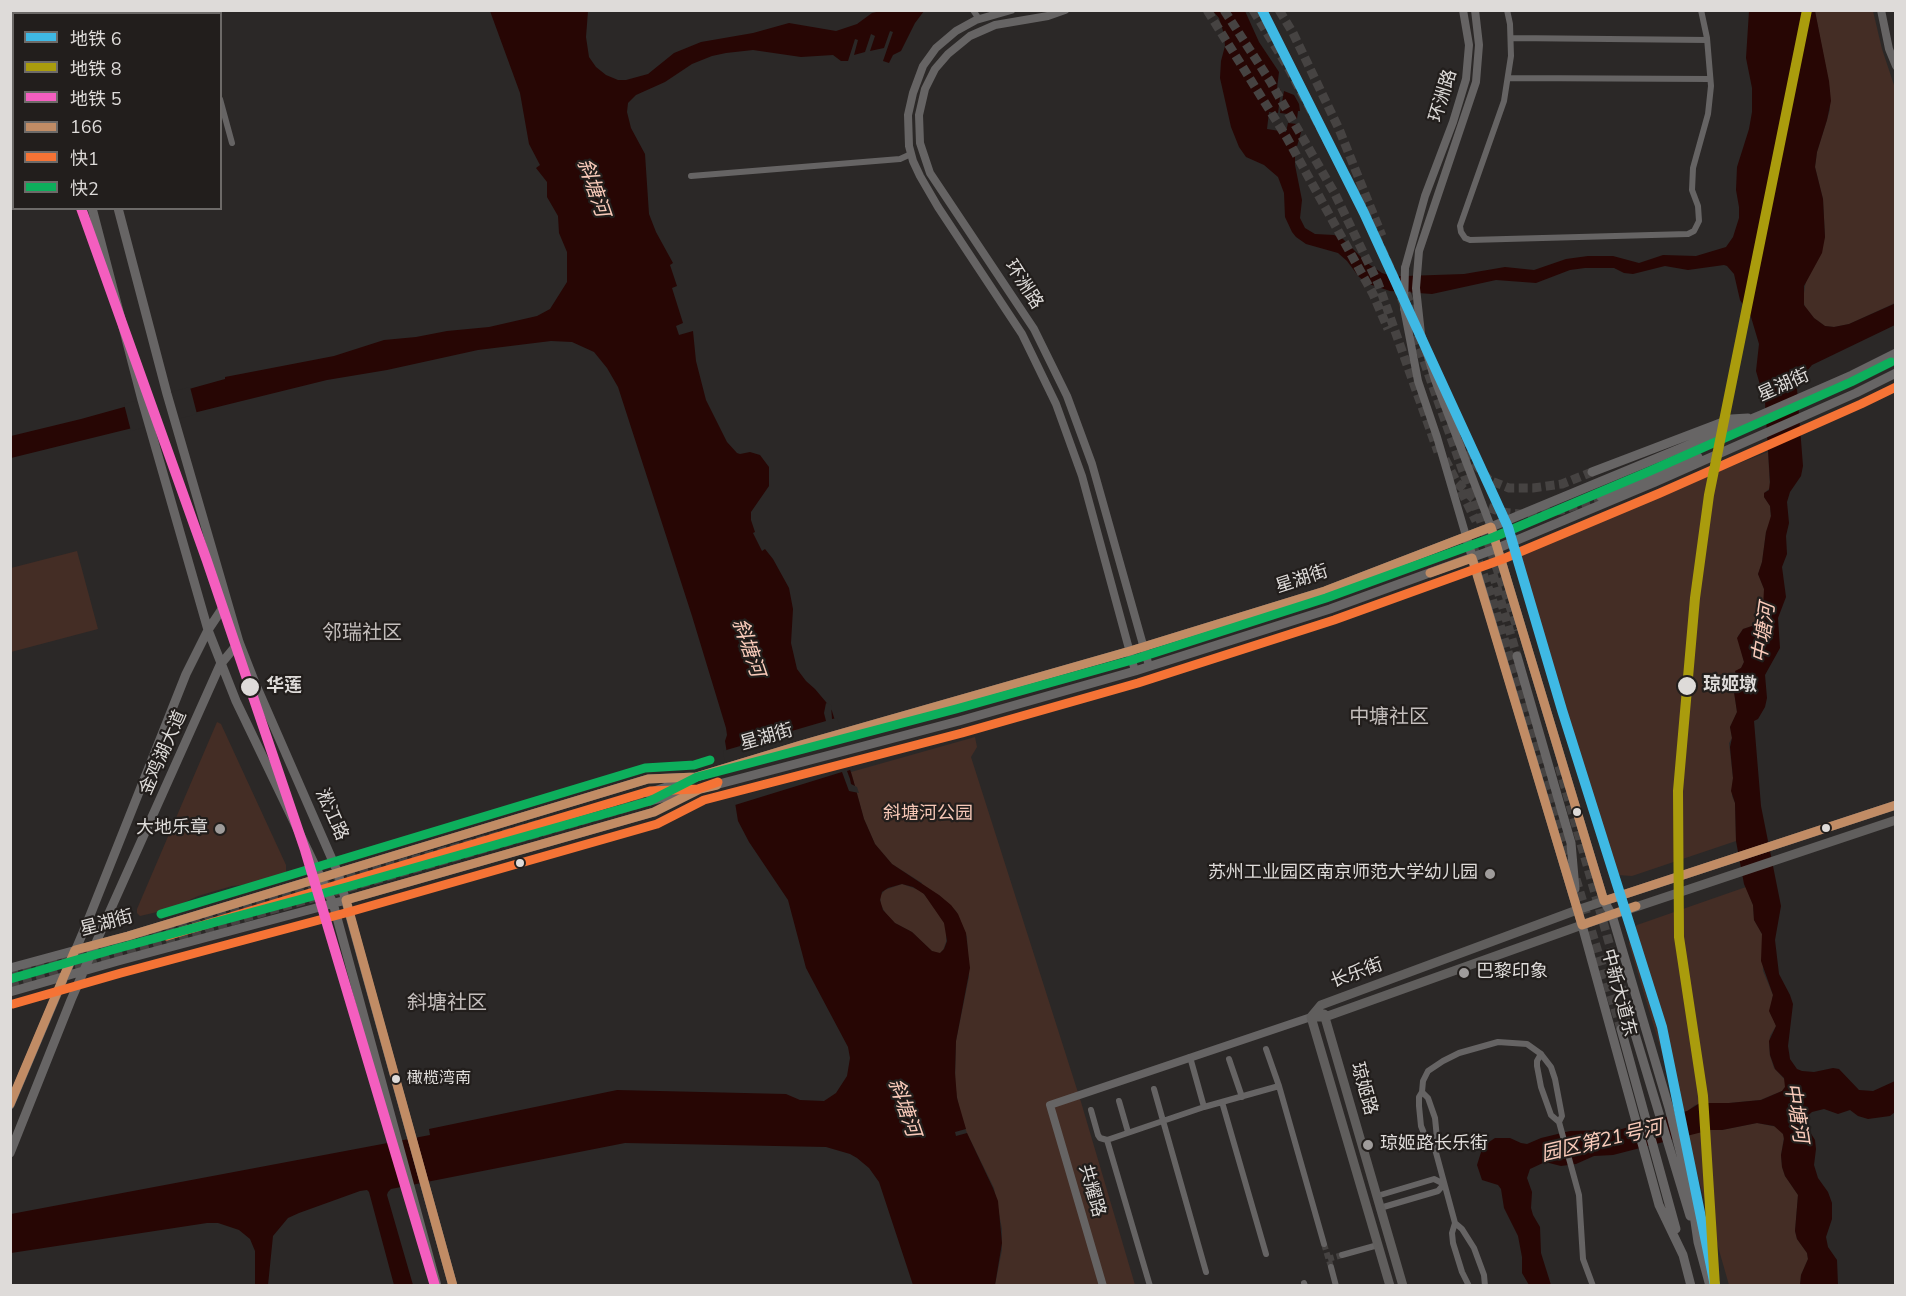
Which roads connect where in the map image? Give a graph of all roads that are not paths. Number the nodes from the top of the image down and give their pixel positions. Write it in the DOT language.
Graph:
graph roads {
  1 [pos="973,10"];
  2 [pos="1011,10"];
  3 [pos="1065,10"];
  4 [pos="1463,10"];
  5 [pos="1475,10"];
  6 [pos="1507,10"];
  7 [pos="1701,10"];
  8 [pos="1881,10"];
  9 [pos="979,19"];
  10 [pos="1511,38"];
  11 [pos="1707,40"];
  12 [pos="1896,66"];
  13 [pos="1508,78"];
  14 [pos="1710,79"];
  15 [pos="222,106"];
  16 [pos="232,143"];
  17 [pos="911,154"];
  18 [pos="692,176"];
  19 [pos="93,210"];
  20 [pos="119,210"];
  21 [pos="1896,353"];
  22 [pos="1896,373"];
  23 [pos="1757,416"];
  24 [pos="1761,435"];
  25 [pos="1592,472"];
  26 [pos="1601,497"];
  27 [pos="1491,527"];
  28 [pos="1466,536"];
  29 [pos="1498,548"];
  30 [pos="1472,558"];
  31 [pos="226,603"];
  32 [pos="208,630"];
  33 [pos="239,642"];
  34 [pos="1143,647"];
  35 [pos="1130,651"];
  36 [pos="1518,656"];
  37 [pos="220,665"];
  38 [pos="1149,666"];
  39 [pos="1135,670"];
  40 [pos="696,777"];
  41 [pos="700,789"];
  42 [pos="1896,805"];
  43 [pos="1896,820"];
  44 [pos="338,873"];
  45 [pos="320,879"];
  46 [pos="346,900"];
  47 [pos="1604,902"];
  48 [pos="333,903"];
  49 [pos="1577,910"];
  50 [pos="1612,915"];
  51 [pos="1582,925"];
  52 [pos="95,944"];
  53 [pos="75,950"];
  54 [pos="10,968"];
  55 [pos="84,971"];
  56 [pos="65,976"];
  57 [pos="10,992"];
  58 [pos="1321,1005"];
  59 [pos="1311,1017"];
  60 [pos="1324,1017"];
  61 [pos="1632,1024"];
  62 [pos="1621,1029"];
  63 [pos="1266,1049"];
  64 [pos="1541,1054"];
  65 [pos="1190,1057"];
  66 [pos="1229,1059"];
  67 [pos="1279,1086"];
  68 [pos="1154,1089"];
  69 [pos="1422,1092"];
  70 [pos="1242,1097"];
  71 [pos="1119,1101"];
  72 [pos="1222,1102"];
  73 [pos="1050,1104"];
  74 [pos="10,1105"];
  75 [pos="1204,1107"];
  76 [pos="1091,1110"];
  77 [pos="1163,1121"];
  78 [pos="1561,1126"];
  79 [pos="1128,1132"];
  80 [pos="1107,1140"];
  81 [pos="1435,1149"];
  82 [pos="10,1153"];
  83 [pos="1444,1184"];
  84 [pos="1377,1196"];
  85 [pos="1380,1208"];
  86 [pos="1455,1222"];
  87 [pos="1698,1242"];
  88 [pos="1324,1244"];
  89 [pos="1378,1245"];
  90 [pos="1266,1254"];
  91 [pos="1342,1255"];
  92 [pos="1683,1255"];
  93 [pos="1331,1268"];
  94 [pos="1206,1272"];
  95 [pos="437,1286"];
  96 [pos="453,1286"];
  97 [pos="1103,1286"];
  98 [pos="1150,1286"];
  99 [pos="1336,1286"];
  100 [pos="1390,1286"];
  101 [pos="1403,1286"];
  102 [pos="1469,1286"];
  103 [pos="1485,1286"];
  104 [pos="1593,1286"];
  105 [pos="1691,1286"];
  106 [pos="1710,1286"];
  1 -- 9 [label="street"];
  2 -- 9 [label="street, 环洲路"];
  3 -- 34 [label="street, 环洲路"];
  4 -- 28 [label="street, 环洲路, bridge"];
  5 -- 27 [label="street, 环洲路"];
  6 -- 10 [label="street"];
  7 -- 11 [label="street"];
  8 -- 12 [label="street"];
  9 -- 17 [label="street, 环洲路"];
  10 -- 11 [label="street"];
  10 -- 13 [label="street"];
  11 -- 14 [label="street"];
  13 -- 14 [label="street"];
  13 -- 14 [label="street"];
  15 -- 16 [label="street"];
  17 -- 18 [label="street"];
  17 -- 35 [label="street, 环洲路"];
  19 -- 32 [label="main road"];
  20 -- 31 [label="main road"];
  21 -- 23 [label="main road, 星湖街"];
  22 -- 24 [label="main road, 星湖街"];
  23 -- 25 [label="main road"];
  23 -- 27 [label="main road, 星湖街"];
  24 -- 26 [label="main road"];
  24 -- 29 [label="main road, 星湖街"];
  27 -- 28 [label="main road, 星湖街"];
  27 -- 29 [label="main road, 中新大道东"];
  28 -- 30 [label="main road, 中新大道东"];
  28 -- 34 [label="main road, 星湖街"];
  29 -- 30 [label="main road, 星湖街"];
  29 -- 47 [label="main road, 中新大道东"];
  30 -- 38 [label="main road, 星湖街"];
  30 -- 49 [label="main road, 中新大道东"];
  31 -- 32 [label="main road, 金鸡湖大道"];
  31 -- 33 [label="main road"];
  32 -- 37 [label="main road"];
  32 -- 53 [label="main road, 金鸡湖大道"];
  33 -- 37 [label="main road, 金鸡湖大道"];
  33 -- 44 [label="main road, 淞江路"];
  34 -- 35 [label="main road, 星湖街"];
  34 -- 38 [label="street, 环洲路"];
  35 -- 39 [label="street, 环洲路"];
  35 -- 40 [label="main road, 星湖街"];
  36 -- 49 [label="main road"];
  37 -- 45 [label="main road, 淞江路"];
  37 -- 52 [label="main road, 金鸡湖大道"];
  38 -- 39 [label="main road, 星湖街"];
  39 -- 41 [label="main road, 星湖街"];
  40 -- 41 [label="main road, 星湖街"];
  40 -- 44 [label="main road, 星湖街"];
  41 -- 46 [label="main road, 星湖街"];
  42 -- 47 [label="main road, 长乐街"];
  43 -- 50 [label="main road, 长乐街"];
  44 -- 45 [label="main road, 星湖街"];
  44 -- 46 [label="main road, 淞江路"];
  45 -- 48 [label="main road, 淞江路"];
  45 -- 52 [label="main road, 星湖街"];
  46 -- 48 [label="main road, 星湖街"];
  46 -- 96 [label="main road, 淞江路"];
  47 -- 49 [label="main road, 长乐街"];
  47 -- 50 [label="main road, 中新大道东"];
  48 -- 55 [label="main road, 星湖街"];
  48 -- 95 [label="main road, 淞江路"];
  49 -- 51 [label="main road, 中新大道东"];
  49 -- 58 [label="main road, 长乐街"];
  50 -- 51 [label="main road, 长乐街"];
  50 -- 87 [label="main road, 中新大道东"];
  51 -- 60 [label="main road, 长乐街"];
  51 -- 92 [label="main road, 中新大道东"];
  52 -- 53 [label="main road, 星湖街"];
  52 -- 55 [label="main road, 金鸡湖大道"];
  53 -- 54 [label="main road, 星湖街"];
  53 -- 56 [label="main road, 金鸡湖大道"];
  55 -- 56 [label="main road, 星湖街"];
  55 -- 82 [label="main road, 金鸡湖大道"];
  56 -- 57 [label="main road, 星湖街"];
  56 -- 74 [label="main road, 金鸡湖大道"];
  58 -- 59 [label="main road, 长乐街"];
  58 -- 60 [label="main road, 琼姬路"];
  59 -- 60 [label="main road, 长乐街"];
  59 -- 65 [label="street, 长乐街"];
  59 -- 89 [label="main road, 琼姬路"];
  60 -- 84 [label="main road, 琼姬路"];
  61 -- 87 [label="main road"];
  62 -- 92 [label="main road"];
  63 -- 67 [label="street"];
  64 -- 69 [label="street"];
  64 -- 78 [label="street"];
  64 -- 78 [label="street"];
  65 -- 73 [label="street, 长乐街"];
  65 -- 75 [label="street"];
  66 -- 70 [label="street"];
  67 -- 70 [label="street"];
  67 -- 88 [label="street"];
  68 -- 77 [label="street"];
  69 -- 81 [label="street"];
  69 -- 81 [label="street"];
  70 -- 72 [label="street"];
  71 -- 79 [label="street"];
  72 -- 75 [label="street"];
  72 -- 90 [label="street"];
  73 -- 97 [label="street, 共耀路"];
  75 -- 77 [label="street"];
  76 -- 80 [label="street"];
  77 -- 79 [label="street"];
  77 -- 94 [label="street"];
  78 -- 104 [label="street"];
  79 -- 80 [label="street"];
  80 -- 98 [label="street"];
  81 -- 83 [label="street"];
  83 -- 84 [label="street"];
  83 -- 85 [label="street"];
  83 -- 86 [label="street"];
  84 -- 85 [label="main road, 琼姬路"];
  85 -- 101 [label="main road, 琼姬路"];
  86 -- 102 [label="street"];
  86 -- 103 [label="street"];
  87 -- 106 [label="main road, 中新大道东"];
  89 -- 91 [label="street"];
  89 -- 100 [label="main road, 琼姬路"];
  92 -- 105 [label="main road, 中新大道东"];
  93 -- 99 [label="street"];
}
